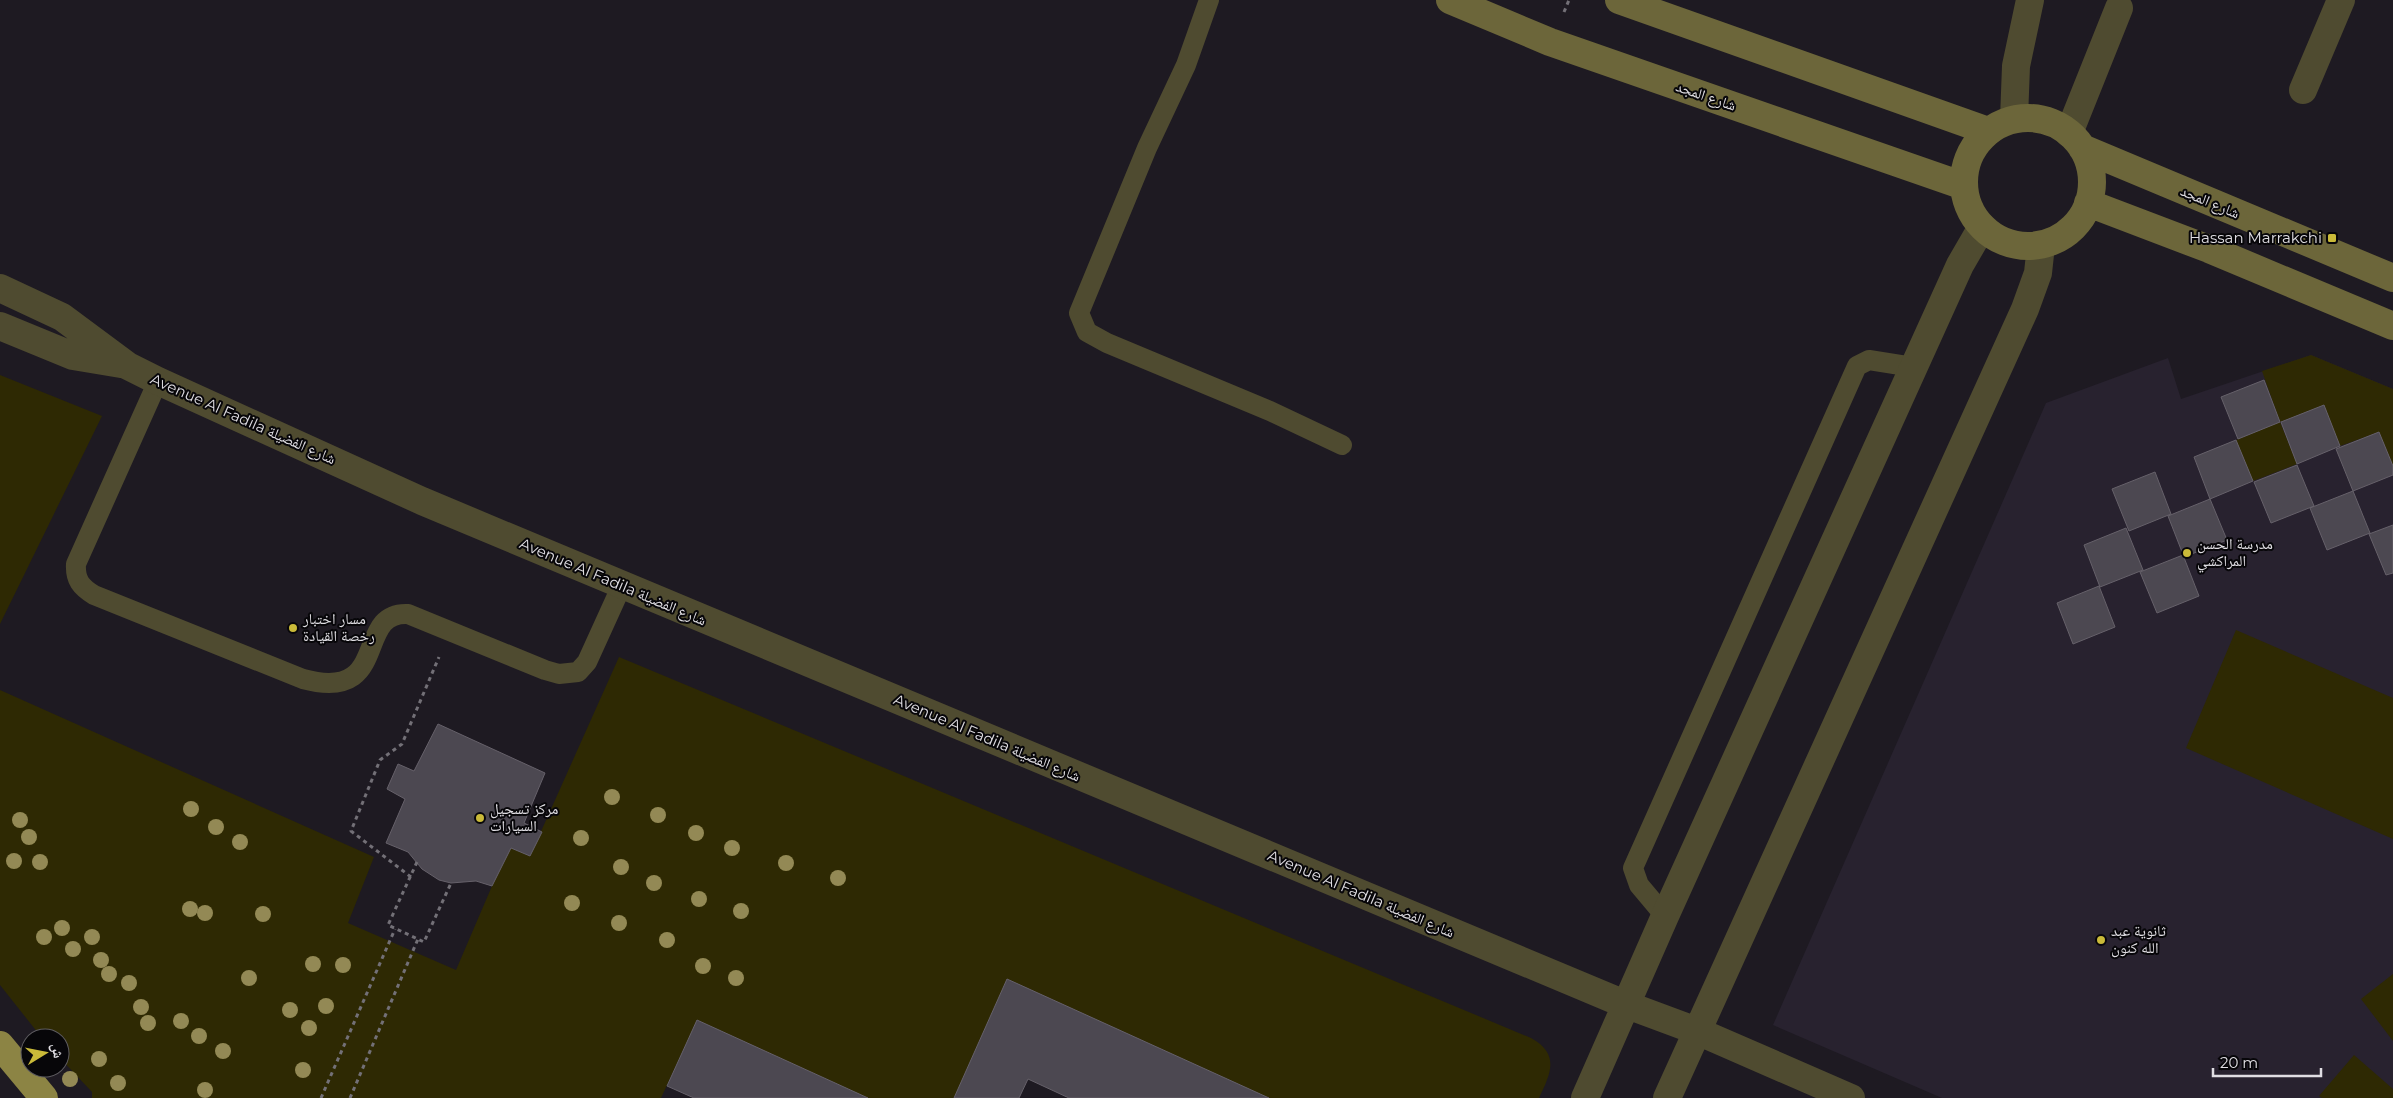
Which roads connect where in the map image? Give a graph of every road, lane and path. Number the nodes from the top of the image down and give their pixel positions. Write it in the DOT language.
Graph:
graph roads {
  1 [pos="1209,0"];
  2 [pos="1450,0"];
  3 [pos="2030,0"];
  4 [pos="2340,0"];
  5 [pos="1631,2"];
  6 [pos="2119,3"];
  7 [pos="2303,90"];
  8 [pos="2014,119"];
  9 [pos="1988,131"];
  10 [pos="2076,141"];
  11 [pos="1964,186"];
  12 [pos="2088,203"];
  13 [pos="1982,227"];
  14 [pos="2041,245"];
  15 [pos="2393,278"];
  16 [pos="0,288"];
  17 [pos="0,326"];
  18 [pos="2393,326"];
  19 [pos="128,366"];
  20 [pos="1914,367"];
  21 [pos="158,381"];
  22 [pos="1342,445"];
  23 [pos="622,586"];
  24 [pos="451,631"];
  25 [pos="417,862"];
  26 [pos="411,877"];
  27 [pos="451,883"];
  28 [pos="1665,916"];
  29 [pos="395,928"];
  30 [pos="418,939"];
  31 [pos="1626,1005"];
  32 [pos="1697,1031"];
  33 [pos="0,1044"];
  34 [pos="44,1098"];
  35 [pos="321,1098"];
  36 [pos="350,1098"];
  37 [pos="1585,1098"];
  38 [pos="1667,1098"];
  39 [pos="1851,1098"];
  1 -- 22 [label="lane"];
  2 -- 11 [label="main road, شارع المجد"];
  3 -- 8 [label="street"];
  4 -- 7 [label="street"];
  5 -- 9 [label="main road"];
  6 -- 10 [label="street"];
  8 -- 9 [label="main road"];
  8 -- 10 [label="main road"];
  9 -- 11 [label="main road"];
  10 -- 12 [label="main road"];
  10 -- 15 [label="main road, شارع المجد"];
  11 -- 13 [label="main road"];
  12 -- 14 [label="main road"];
  12 -- 18 [label="main road"];
  13 -- 14 [label="main road"];
  13 -- 20 [label="street"];
  14 -- 32 [label="street"];
  16 -- 19 [label="street, Avenue Al Fadila شارع الفضيلة"];
  17 -- 19 [label="street, Avenue Al Fadila شارع الفضيلة"];
  19 -- 21 [label="street, Avenue Al Fadila شارع الفضيلة"];
  20 -- 28 [label="street"];
  20 -- 28 [label="lane"];
  21 -- 23 [label="street, Avenue Al Fadila شارع الفضيلة"];
  21 -- 24 [label="lane"];
  23 -- 24 [label="lane"];
  23 -- 31 [label="street, Avenue Al Fadila شارع الفضيلة"];
  24 -- 26 [label="path"];
  25 -- 26 [label="path"];
  26 -- 29 [label="path"];
  27 -- 30 [label="path"];
  28 -- 31 [label="street"];
  29 -- 30 [label="path"];
  29 -- 35 [label="path"];
  30 -- 36 [label="path"];
  31 -- 32 [label="street, Avenue Al Fadila شارع الفضيلة"];
  31 -- 37 [label="street"];
  32 -- 38 [label="street"];
  32 -- 39 [label="street, Avenue Al Fadila شارع الفضيلة"];
  33 -- 34 [label="highway"];
}
